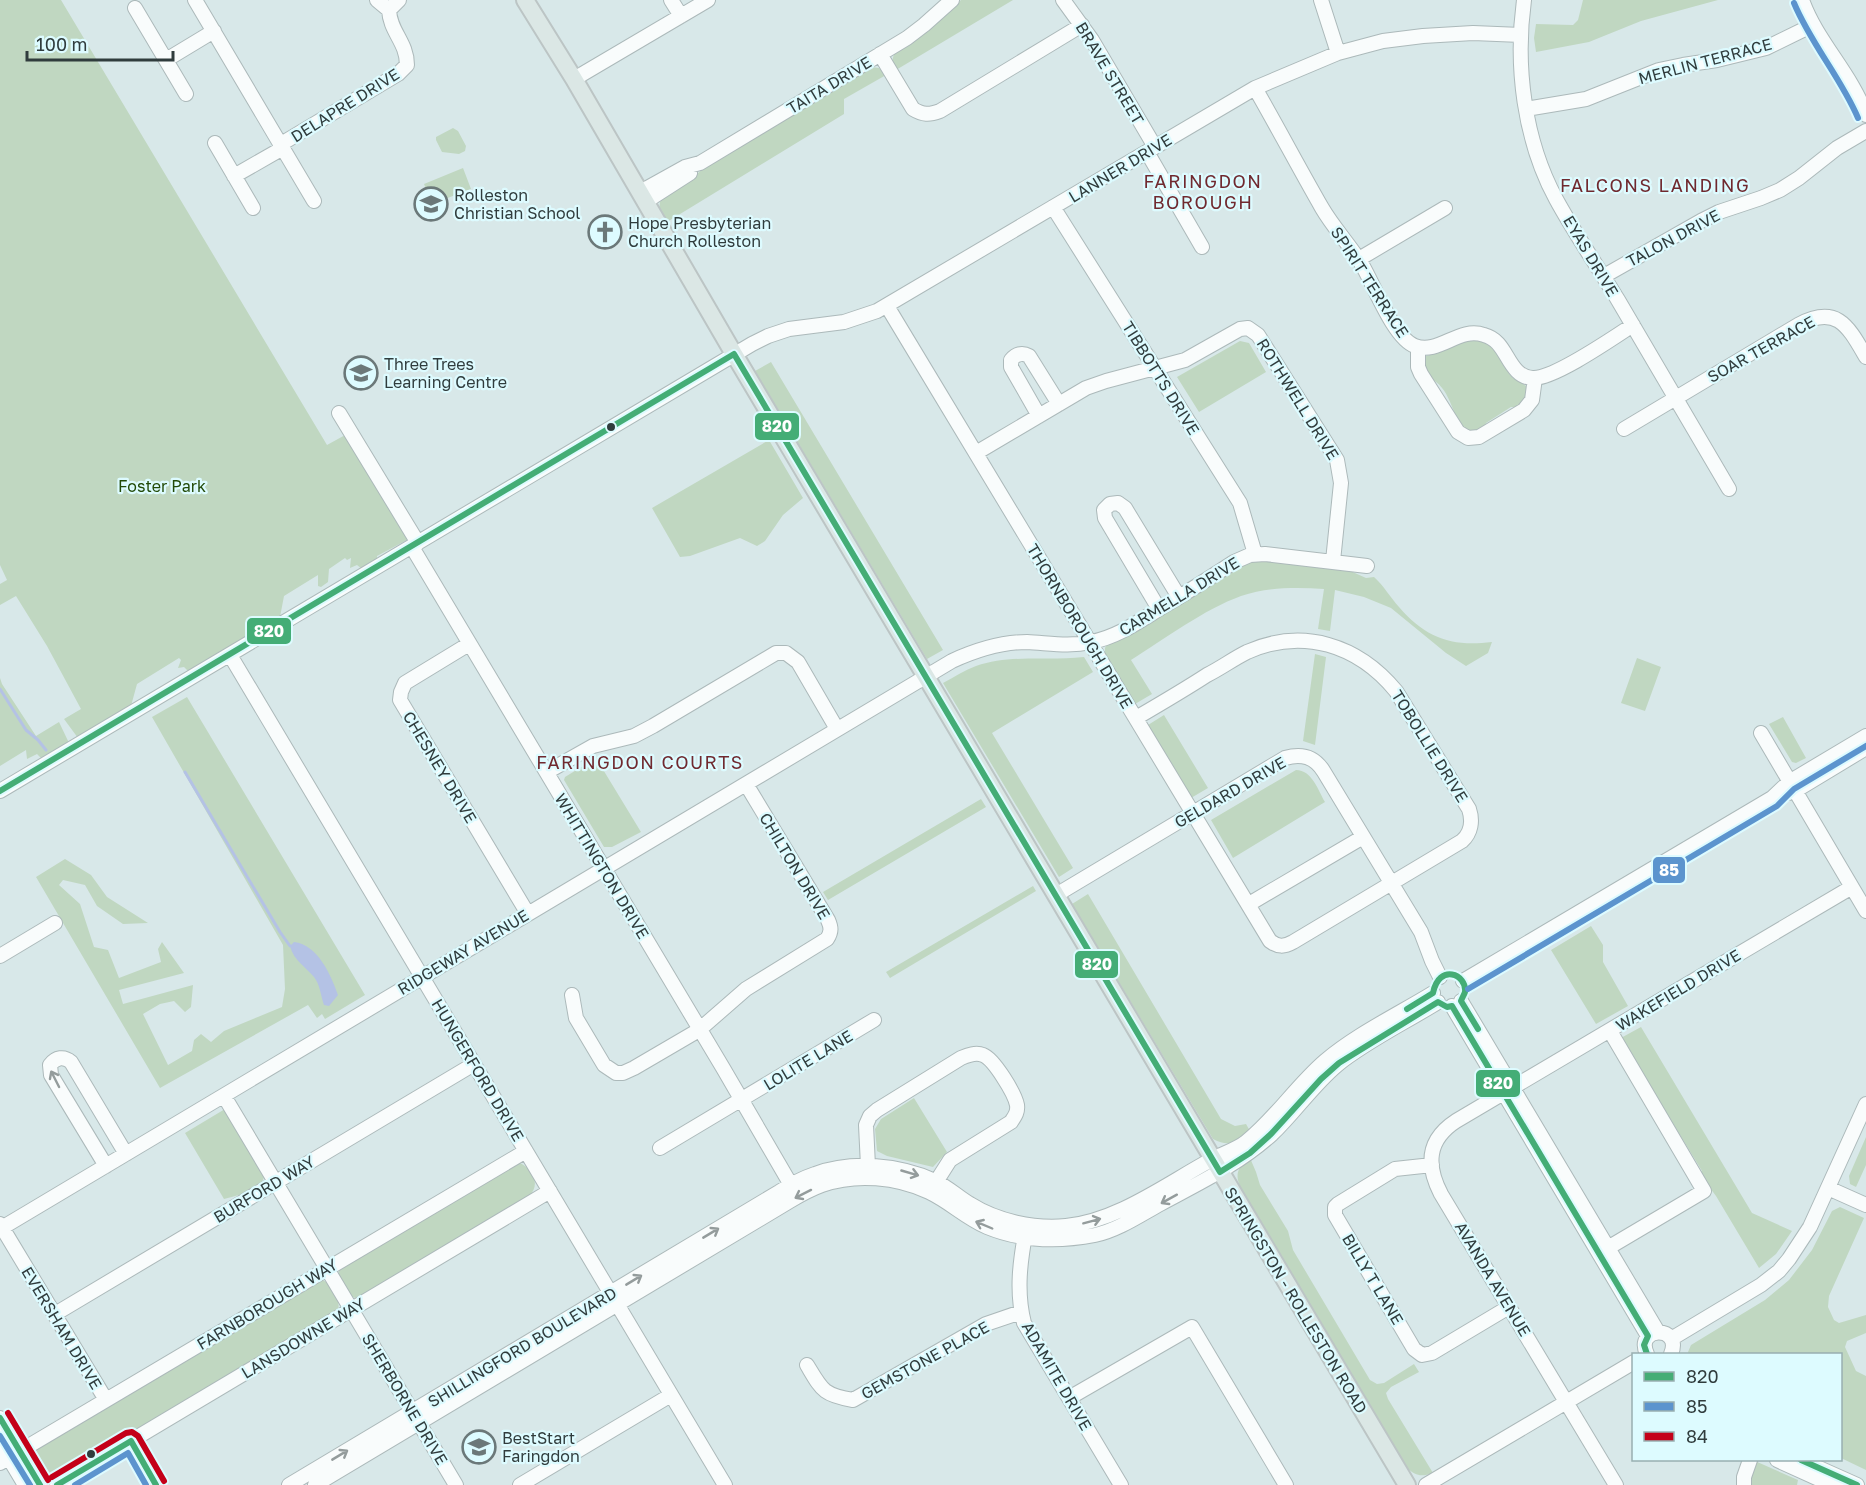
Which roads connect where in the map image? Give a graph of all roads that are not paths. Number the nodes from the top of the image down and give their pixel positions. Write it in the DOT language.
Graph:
graph roads {
  1 [pos="195,0"];
  2 [pos="377,0"];
  3 [pos="525,0"];
  4 [pos="671,0"];
  5 [pos="708,0"];
  6 [pos="952,0"];
  7 [pos="1063,0"];
  8 [pos="1321,0"];
  9 [pos="1524,0"];
  10 [pos="1802,0"];
  11 [pos="394,5"];
  12 [pos="135,8"];
  13 [pos="681,16"];
  14 [pos="1813,25"];
  15 [pos="1082,26"];
  16 [pos="214,31"];
  17 [pos="1521,34"];
  18 [pos="1338,53"];
  19 [pos="880,54"];
  20 [pos="166,60"];
  21 [pos="574,79"];
  22 [pos="1255,88"];
  23 [pos="186,94"];
  24 [pos="1526,109"];
  25 [pos="1866,115"];
  26 [pos="1866,131"];
  27 [pos="215,143"];
  28 [pos="282,146"];
  29 [pos="1151,150"];
  30 [pos="234,176"];
  31 [pos="643,197"];
  32 [pos="314,201"];
  33 [pos="1053,207"];
  34 [pos="253,208"];
  35 [pos="1445,208"];
  36 [pos="1202,247"];
  37 [pos="1359,259"];
  38 [pos="1604,276"];
  39 [pos="887,306"];
  40 [pos="1633,326"];
  41 [pos="1418,347"];
  42 [pos="734,354"];
  43 [pos="1866,357"];
  44 [pos="1155,369"];
  45 [pos="1535,378"];
  46 [pos="1675,398"];
  47 [pos="1059,404"];
  48 [pos="339,413"];
  49 [pos="1039,416"];
  50 [pos="1624,429"];
  51 [pos="976,453"];
  52 [pos="1729,489"];
  53 [pos="1144,540"];
  54 [pos="415,545"];
  55 [pos="1125,551"];
  56 [pos="1255,554"];
  57 [pos="1333,561"];
  58 [pos="1367,566"];
  59 [pos="1179,597"];
  60 [pos="1159,609"];
  61 [pos="1091,642"];
  62 [pos="469,644"];
  63 [pos="230,655"];
  64 [pos="926,676"];
  65 [pos="1136,718"];
  66 [pos="837,729"];
  67 [pos="1761,733"];
  68 [pos="1866,736"];
  69 [pos="1866,748"];
  70 [pos="547,772"];
  71 [pos="746,784"];
  72 [pos="1792,786"];
  73 [pos="0,792"];
  74 [pos="1193,813"];
  75 [pos="1363,837"];
  76 [pos="603,869"];
  77 [pos="1392,884"];
  78 [pos="1852,887"];
  79 [pos="1056,895"];
  80 [pos="1249,904"];
  81 [pos="1866,911"];
  82 [pos="528,914"];
  83 [pos="55,923"];
  84 [pos="1276,945"];
  85 [pos="0,956"];
  86 [pos="422,977"];
  87 [pos="1440,977"];
  88 [pos="1463,981"];
  89 [pos="572,995"];
  90 [pos="1435,998"];
  91 [pos="1457,1004"];
  92 [pos="874,1020"];
  93 [pos="699,1030"];
  94 [pos="1610,1031"];
  95 [pos="474,1064"];
  96 [pos="1509,1091"];
  97 [pos="224,1096"];
  98 [pos="94,1100"];
  99 [pos="741,1100"];
  100 [pos="1866,1104"];
  101 [pos="74,1112"];
  102 [pos="660,1148"];
  103 [pos="526,1150"];
  104 [pos="126,1154"];
  105 [pos="1216,1165"];
  106 [pos="1432,1165"];
  107 [pos="106,1166"];
  108 [pos="868,1166"];
  109 [pos="936,1182"];
  110 [pos="276,1183"];
  111 [pos="791,1185"];
  112 [pos="1828,1188"];
  113 [pos="550,1191"];
  114 [pos="1866,1205"];
  115 [pos="1,1227"];
  116 [pos="1026,1231"];
  117 [pos="1604,1251"];
  118 [pos="327,1268"];
  119 [pos="665,1269"];
  120 [pos="614,1299"];
  121 [pos="1509,1307"];
  122 [pos="351,1310"];
  123 [pos="1021,1312"];
  124 [pos="55,1314"];
  125 [pos="1653,1334"];
  126 [pos="1671,1339"];
  127 [pos="1646,1353"];
  128 [pos="1671,1353"];
  129 [pos="1632,1363"];
  130 [pos="807,1365"];
  131 [pos="671,1395"];
  132 [pos="1069,1398"];
  133 [pos="106,1400"];
  134 [pos="1565,1402"];
  135 [pos="416,1417"];
  136 [pos="0,1418"];
  137 [pos="131,1441"];
  138 [pos="0,1443"];
  139 [pos="10,1457"];
  140 [pos="1750,1461"];
  141 [pos="1779,1461"];
  142 [pos="1803,1461"];
  143 [pos="25,1485"];
  144 [pos="40,1485"];
  145 [pos="57,1485"];
  146 [pos="156,1485"];
  147 [pos="290,1485"];
  148 [pos="315,1485"];
  149 [pos="456,1485"];
  150 [pos="520,1485"];
  151 [pos="725,1485"];
  152 [pos="1121,1485"];
  153 [pos="1286,1485"];
  154 [pos="1407,1485"];
  155 [pos="1426,1485"];
  156 [pos="1616,1485"];
  157 [pos="1744,1485"];
  158 [pos="1832,1485"];
  159 [pos="1857,1485"];
  1 -- 16 [label="street"];
  2 -- 11 [label="street"];
  3 -- 21 [label="main road, SPRINGSTON - ROLLESTON ROAD"];
  4 -- 13 [label="street"];
  5 -- 13 [label="street"];
  6 -- 19 [label="street, TAITA DRIVE"];
  7 -- 15 [label="street, BRAVE STREET"];
  8 -- 18 [label="street"];
  9 -- 17 [label="street, EYAS DRIVE"];
  10 -- 14 [label="street"];
  11 -- 28 [label="street, DELAPRE DRIVE"];
  12 -- 20 [label="street"];
  13 -- 21 [label="street"];
  14 -- 24 [label="street, MERLIN TERRACE"];
  14 -- 25 [label="street"];
  15 -- 19 [label="street"];
  15 -- 29 [label="street, BRAVE STREET"];
  16 -- 20 [label="street"];
  16 -- 28 [label="street"];
  17 -- 18 [label="street, LANNER DRIVE"];
  17 -- 24 [label="street, EYAS DRIVE"];
  18 -- 22 [label="street, LANNER DRIVE"];
  19 -- 31 [label="street, TAITA DRIVE"];
  20 -- 23 [label="street"];
  21 -- 31 [label="main road, SPRINGSTON - ROLLESTON ROAD"];
  22 -- 29 [label="street, LANNER DRIVE"];
  22 -- 37 [label="street, SPIRIT TERRACE"];
  24 -- 38 [label="street, EYAS DRIVE"];
  26 -- 38 [label="street, TALON DRIVE"];
  27 -- 30 [label="street"];
  28 -- 30 [label="street"];
  28 -- 32 [label="street"];
  29 -- 33 [label="street, LANNER DRIVE"];
  29 -- 36 [label="street, BRAVE STREET"];
  30 -- 34 [label="street"];
  31 -- 42 [label="main road, SPRINGSTON - ROLLESTON ROAD"];
  33 -- 39 [label="street, LANNER DRIVE"];
  33 -- 44 [label="street, TIBBOTTS DRIVE"];
  35 -- 37 [label="street"];
  37 -- 41 [label="street, SPIRIT TERRACE"];
  38 -- 40 [label="street, EYAS DRIVE"];
  39 -- 42 [label="street, LANNER DRIVE"];
  39 -- 51 [label="street, THORNBOROUGH DRIVE"];
  40 -- 45 [label="street"];
  40 -- 46 [label="street, EYAS DRIVE"];
  41 -- 45 [label="street, SPIRIT TERRACE"];
  41 -- 45 [label="street"];
  42 -- 54 [label="street, LANNER DRIVE"];
  42 -- 64 [label="main road, SPRINGSTON - ROLLESTON ROAD"];
  43 -- 46 [label="street, SOAR TERRACE"];
  44 -- 47 [label="street, ROTHWELL DRIVE"];
  44 -- 56 [label="street, TIBBOTTS DRIVE"];
  44 -- 57 [label="street, ROTHWELL DRIVE"];
  46 -- 50 [label="street"];
  46 -- 52 [label="street, EYAS DRIVE"];
  47 -- 49 [label="street, ROTHWELL DRIVE"];
  47 -- 49 [label="street"];
  48 -- 54 [label="street, WHITTINGTON DRIVE"];
  49 -- 51 [label="street, ROTHWELL DRIVE"];
  51 -- 61 [label="street, THORNBOROUGH DRIVE"];
  53 -- 55 [label="street"];
  53 -- 55 [label="street"];
  53 -- 59 [label="street"];
  54 -- 62 [label="street, WHITTINGTON DRIVE"];
  54 -- 63 [label="street, LANNER DRIVE"];
  55 -- 60 [label="street"];
  56 -- 57 [label="street, CARMELLA DRIVE"];
  56 -- 59 [label="street, CARMELLA DRIVE"];
  57 -- 58 [label="street, CARMELLA DRIVE"];
  59 -- 60 [label="street, CARMELLA DRIVE"];
  60 -- 61 [label="street, CARMELLA DRIVE"];
  61 -- 64 [label="street, CARMELLA DRIVE"];
  61 -- 65 [label="street, THORNBOROUGH DRIVE"];
  62 -- 70 [label="street, WHITTINGTON DRIVE"];
  62 -- 82 [label="street, CHESNEY DRIVE"];
  63 -- 73 [label="street, LANNER DRIVE"];
  63 -- 86 [label="street, HUNGERFORD DRIVE"];
  64 -- 66 [label="street, RIDGEWAY AVENUE"];
  64 -- 79 [label="main road, SPRINGSTON - ROLLESTON ROAD"];
  65 -- 74 [label="street, THORNBOROUGH DRIVE"];
  65 -- 77 [label="street, TOBOLLIE DRIVE"];
  66 -- 70 [label="street"];
  66 -- 71 [label="street, RIDGEWAY AVENUE"];
  67 -- 72 [label="street"];
  68 -- 72 [label="street"];
  69 -- 72 [label="street"];
  70 -- 76 [label="street, WHITTINGTON DRIVE"];
  71 -- 76 [label="street, RIDGEWAY AVENUE"];
  71 -- 93 [label="street, CHILTON DRIVE"];
  72 -- 78 [label="street"];
  72 -- 88 [label="street"];
  74 -- 75 [label="street, GELDARD DRIVE"];
  74 -- 79 [label="street, GELDARD DRIVE"];
  74 -- 80 [label="street, THORNBOROUGH DRIVE"];
  75 -- 77 [label="street, GELDARD DRIVE"];
  75 -- 80 [label="street"];
  76 -- 82 [label="street, RIDGEWAY AVENUE"];
  76 -- 93 [label="street, WHITTINGTON DRIVE"];
  77 -- 84 [label="street, TOBOLLIE DRIVE"];
  77 -- 87 [label="street, GELDARD DRIVE"];
  78 -- 81 [label="street"];
  78 -- 94 [label="street, WAKEFIELD DRIVE"];
  79 -- 105 [label="main road, SPRINGSTON - ROLLESTON ROAD"];
  80 -- 84 [label="street, THORNBOROUGH DRIVE"];
  82 -- 86 [label="street, RIDGEWAY AVENUE"];
  83 -- 85 [label="street"];
  86 -- 95 [label="street, HUNGERFORD DRIVE"];
  86 -- 97 [label="street, RIDGEWAY AVENUE"];
  87 -- 88 [label="street"];
  87 -- 90 [label="street"];
  88 -- 91 [label="street"];
  89 -- 93 [label="street"];
  90 -- 91 [label="street"];
  90 -- 105 [label="street, SHILLINGFORD BOULEVARD"];
  91 -- 96 [label="street"];
  92 -- 99 [label="street, LOLITE LANE"];
  93 -- 99 [label="street, WHITTINGTON DRIVE"];
  94 -- 96 [label="street, WAKEFIELD DRIVE"];
  94 -- 117 [label="street"];
  95 -- 103 [label="street, HUNGERFORD DRIVE"];
  95 -- 110 [label="street, BURFORD WAY"];
  96 -- 106 [label="street"];
  96 -- 117 [label="street"];
  97 -- 104 [label="street, RIDGEWAY AVENUE"];
  97 -- 110 [label="street, SHERBORNE DRIVE"];
  98 -- 101 [label="street"];
  101 -- 98 [label="street, one-way"];
  98 -- 104 [label="street"];
  99 -- 102 [label="street, LOLITE LANE"];
  99 -- 111 [label="street, WHITTINGTON DRIVE"];
  100 -- 112 [label="street"];
  101 -- 107 [label="street"];
  103 -- 113 [label="street, HUNGERFORD DRIVE"];
  103 -- 118 [label="street, FARNBOROUGH WAY"];
  104 -- 107 [label="street, RIDGEWAY AVENUE"];
  105 -- 116 [label="street, SHILLINGFORD BOULEVARD"];
  105 -- 154 [label="main road, SPRINGSTON - ROLLESTON ROAD"];
  106 -- 121 [label="street, AVANDA AVENUE"];
  106 -- 121 [label="street, BILLY T LANE"];
  107 -- 115 [label="street, RIDGEWAY AVENUE"];
  108 -- 109 [label="street, SHILLINGFORD BOULEVARD, one-way"];
  108 -- 109 [label="street"];
  108 -- 111 [label="street, SHILLINGFORD BOULEVARD"];
  109 -- 116 [label="street, SHILLINGFORD BOULEVARD"];
  110 -- 118 [label="street, SHERBORNE DRIVE"];
  110 -- 124 [label="street, BURFORD WAY"];
  119 -- 111 [label="street, SHILLINGFORD BOULEVARD, one-way"];
  112 -- 114 [label="street"];
  112 -- 126 [label="street"];
  113 -- 120 [label="street, HUNGERFORD DRIVE"];
  113 -- 122 [label="street, LANSDOWNE WAY"];
  115 -- 124 [label="street, EVERSHAM DRIVE"];
  116 -- 119 [label="street, SHILLINGFORD BOULEVARD, one-way"];
  116 -- 123 [label="street, ADAMITE DRIVE"];
  117 -- 125 [label="street"];
  118 -- 122 [label="street, SHERBORNE DRIVE"];
  118 -- 133 [label="street, FARNBOROUGH WAY"];
  119 -- 120 [label="street, SHILLINGFORD BOULEVARD"];
  120 -- 131 [label="street, HUNGERFORD DRIVE"];
  120 -- 135 [label="street, SHILLINGFORD BOULEVARD"];
  121 -- 134 [label="street, AVANDA AVENUE"];
  122 -- 135 [label="street, SHERBORNE DRIVE"];
  122 -- 137 [label="street, LANSDOWNE WAY"];
  123 -- 130 [label="street, GEMSTONE PLACE"];
  123 -- 132 [label="street, ADAMITE DRIVE"];
  124 -- 133 [label="street, EVERSHAM DRIVE"];
  125 -- 126 [label="street"];
  125 -- 127 [label="street"];
  126 -- 128 [label="street"];
  129 -- 134 [label="street"];
  131 -- 150 [label="street"];
  131 -- 151 [label="street, HUNGERFORD DRIVE"];
  132 -- 152 [label="street, ADAMITE DRIVE"];
  132 -- 153 [label="street"];
  133 -- 139 [label="street, FARNBOROUGH WAY"];
  134 -- 155 [label="street"];
  134 -- 156 [label="street, AVANDA AVENUE"];
  147 -- 135 [label="street, SHILLINGFORD BOULEVARD, one-way"];
  135 -- 148 [label="street, SHILLINGFORD BOULEVARD"];
  135 -- 149 [label="street, SHERBORNE DRIVE"];
  136 -- 139 [label="street"];
  137 -- 145 [label="street, LANSDOWNE WAY"];
  137 -- 146 [label="street"];
  138 -- 139 [label="street"];
  139 -- 143 [label="street"];
  139 -- 144 [label="street"];
  140 -- 157 [label="street"];
  141 -- 158 [label="street"];
  142 -- 159 [label="street"];
}
